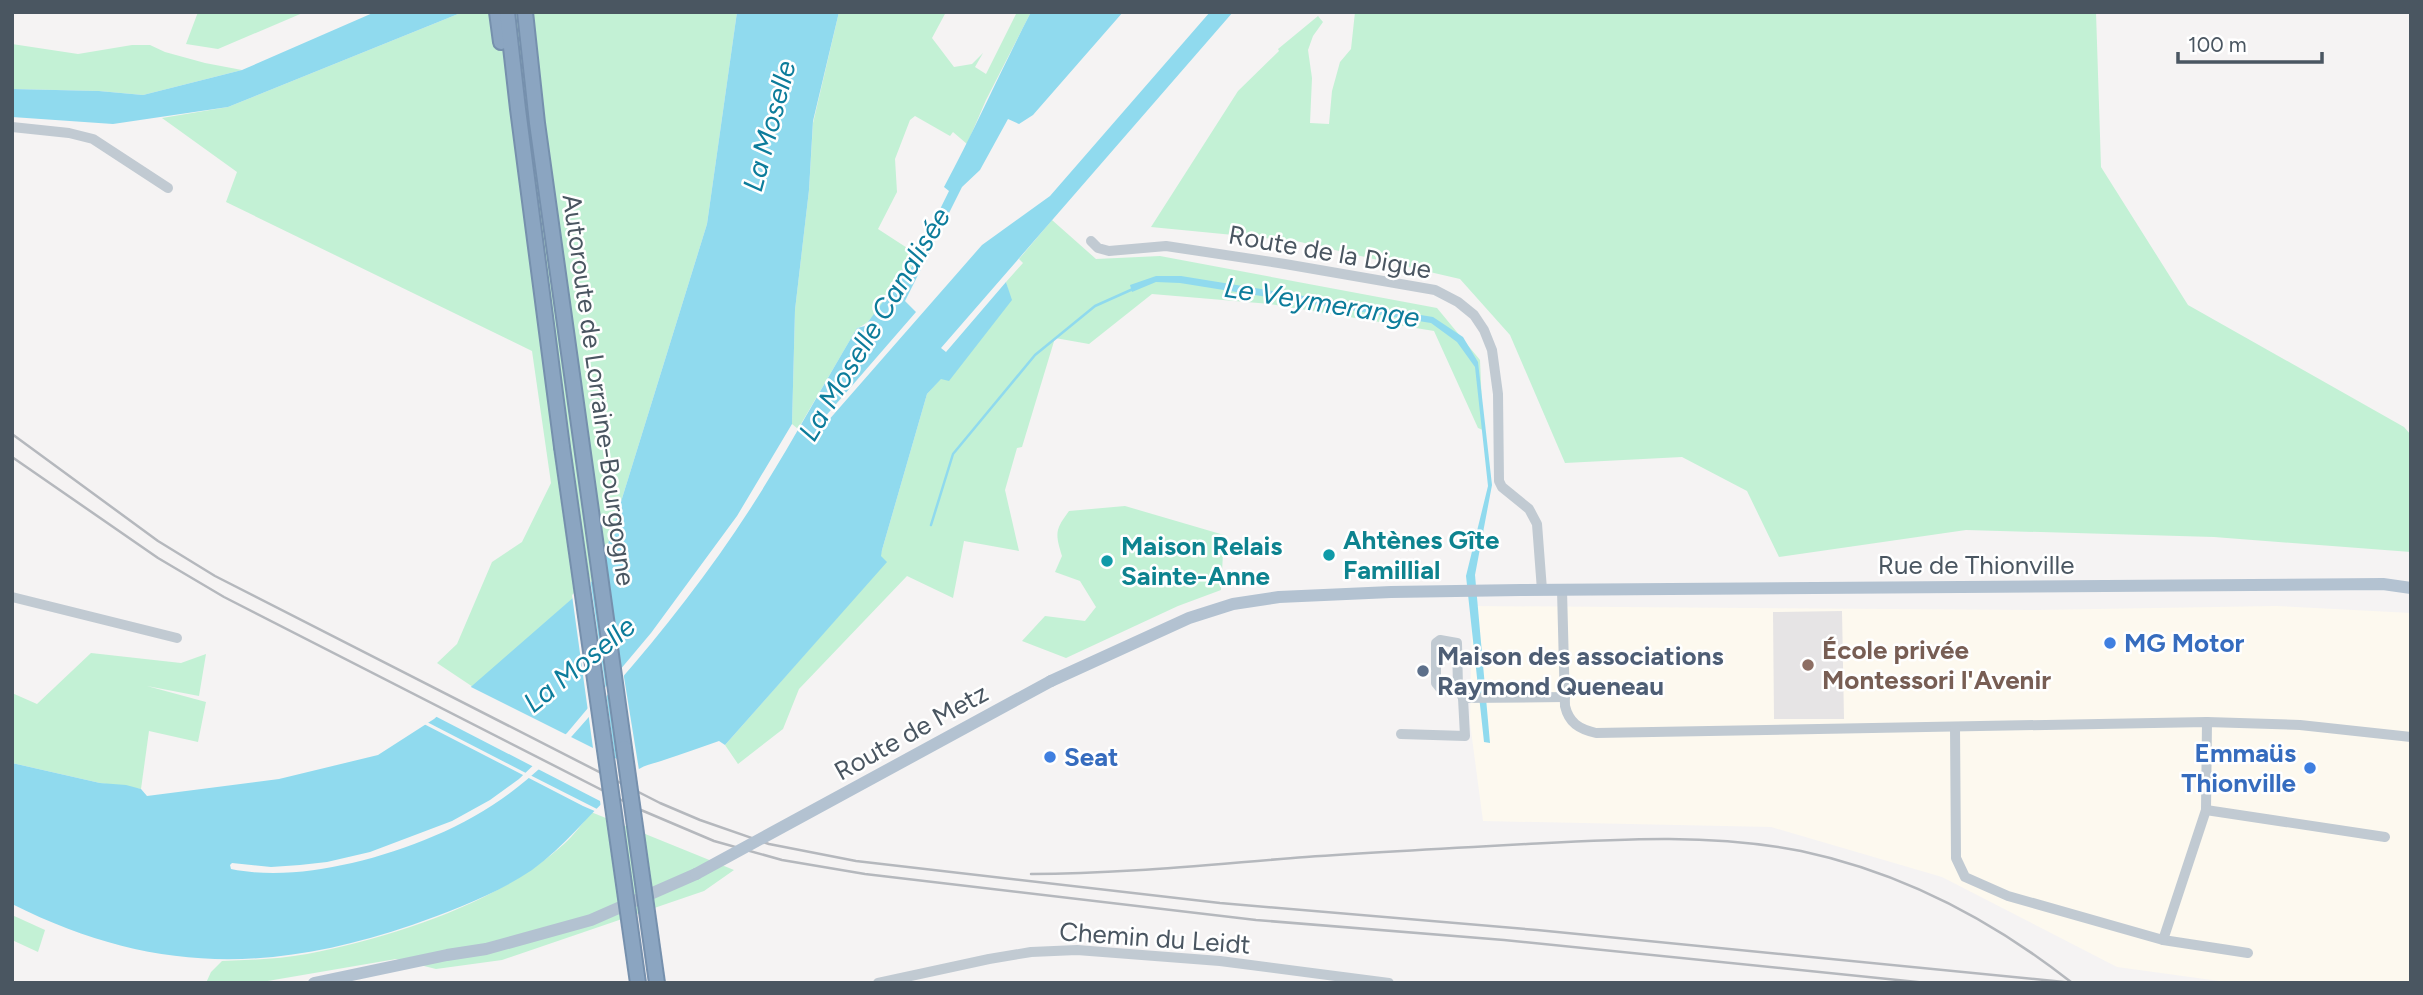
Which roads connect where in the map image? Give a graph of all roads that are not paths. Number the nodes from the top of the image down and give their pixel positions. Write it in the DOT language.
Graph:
graph roads {
  1 [pos="497,12"];
  2 [pos="507,12"];
  3 [pos="525,12"];
  4 [pos="518,109"];
  5 [pos="12,127"];
  6 [pos="168,188"];
  7 [pos="1091,241"];
  8 [pos="2411,588"];
  9 [pos="1542,590"];
  10 [pos="1562,590"];
  11 [pos="12,597"];
  12 [pos="177,639"];
  13 [pos="1458,688"];
  14 [pos="1565,697"];
  15 [pos="1463,698"];
  16 [pos="2207,722"];
  17 [pos="1955,727"];
  18 [pos="1401,734"];
  19 [pos="2411,737"];
  20 [pos="2206,810"];
  21 [pos="2385,837"];
  22 [pos="2163,940"];
  23 [pos="2248,953"];
  24 [pos="1355,981"];
  25 [pos="314,983"];
  26 [pos="638,983"];
  27 [pos="657,983"];
  28 [pos="878,983"];
  29 [pos="1389,983"];
  1 -- 4 [label="highway"];
  2 -- 4 [label="highway, Autoroute de Lorraine-Bourgogne"];
  3 -- 27 [label="highway, Autoroute de Lorraine-Bourgogne, bridge"];
  4 -- 26 [label="highway, Autoroute de Lorraine-Bourgogne, bridge"];
  5 -- 6 [label="street"];
  7 -- 9 [label="street, Route de la Digue"];
  8 -- 10 [label="main road, Rue de Thionville"];
  9 -- 10 [label="main road, Rue de Thionville"];
  9 -- 25 [label="main road, Route de Metz, bridge"];
  10 -- 14 [label="street"];
  11 -- 12 [label="street"];
  13 -- 13 [label="street"];
  13 -- 15 [label="street"];
  14 -- 15 [label="street"];
  14 -- 17 [label="street"];
  15 -- 18 [label="street"];
  16 -- 17 [label="street"];
  16 -- 19 [label="street"];
  16 -- 20 [label="street"];
  17 -- 22 [label="street"];
  20 -- 21 [label="street"];
  20 -- 22 [label="street"];
  22 -- 23 [label="street"];
  24 -- 28 [label="street, Chemin du Leidt"];
  24 -- 29 [label="street, Chemin du Leidt"];
}
